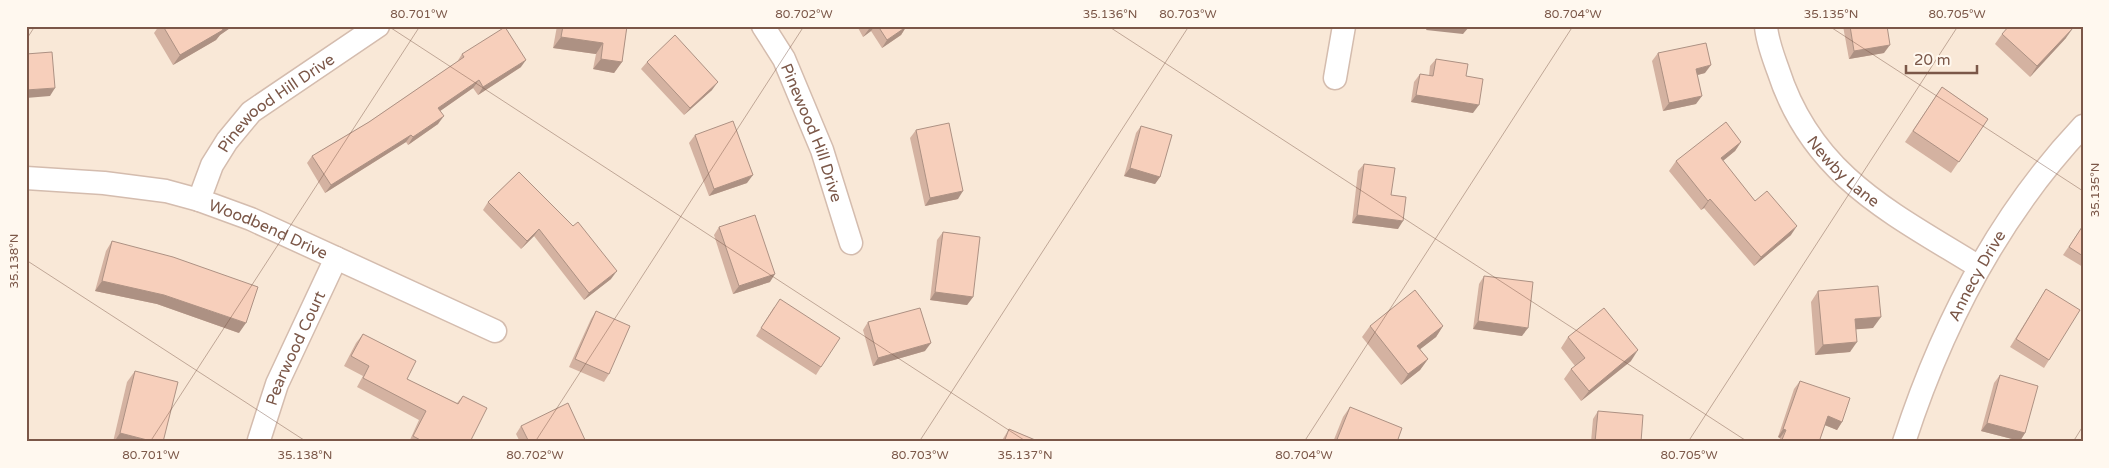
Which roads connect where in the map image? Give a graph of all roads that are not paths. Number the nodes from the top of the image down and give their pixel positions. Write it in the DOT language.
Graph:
graph roads {
  1 [pos="378,26"];
  2 [pos="763,26"];
  3 [pos="1344,26"];
  4 [pos="1766,26"];
  5 [pos="1335,78"];
  6 [pos="2083,126"];
  7 [pos="26,178"];
  8 [pos="199,200"];
  9 [pos="852,243"];
  10 [pos="336,258"];
  11 [pos="1979,268"];
  12 [pos="496,331"];
  13 [pos="259,440"];
  14 [pos="1904,442"];
  1 -- 8 [label="street, Pinewood Hill Drive"];
  2 -- 9 [label="street, Pinewood Hill Drive"];
  3 -- 5 [label="street"];
  4 -- 11 [label="street, Newby Lane"];
  6 -- 11 [label="street, Annecy Drive"];
  7 -- 8 [label="street, Woodbend Drive"];
  8 -- 10 [label="street, Woodbend Drive"];
  10 -- 12 [label="street, Woodbend Drive"];
  10 -- 13 [label="street, Pearwood Court"];
  11 -- 14 [label="street, Annecy Drive"];
}
